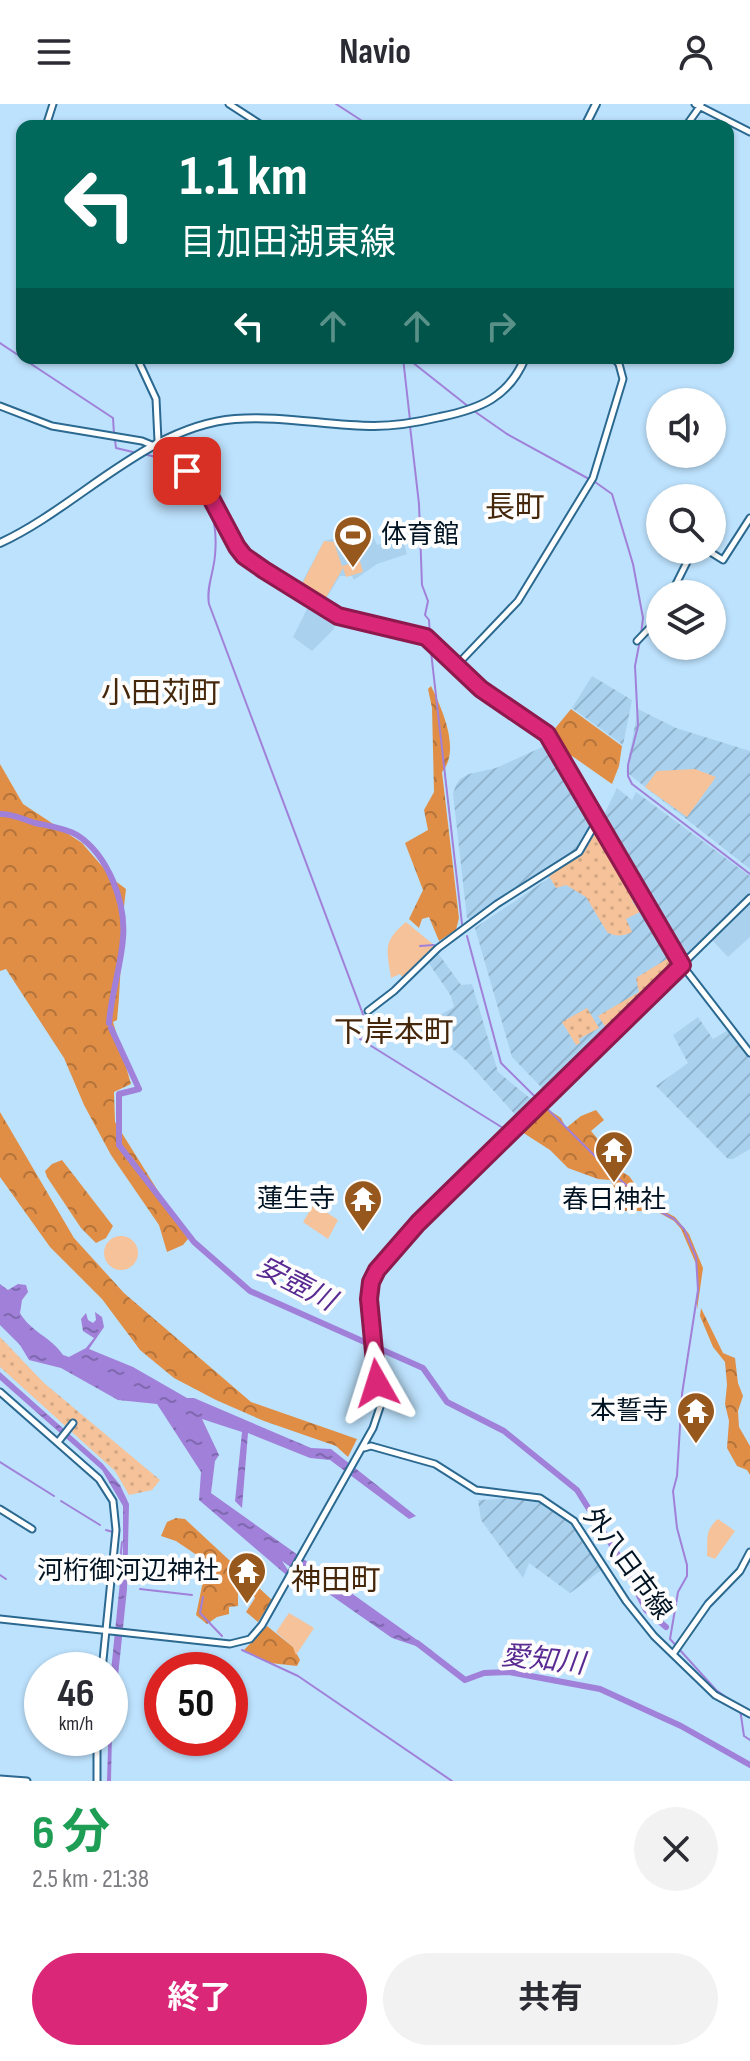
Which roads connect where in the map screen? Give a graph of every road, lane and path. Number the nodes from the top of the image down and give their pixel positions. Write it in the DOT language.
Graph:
graph roads {
  1 [pos="229,104"];
  2 [pos="699,105"];
  3 [pos="254,120"];
  4 [pos="727,120"];
  5 [pos="140,364"];
  6 [pos="522,364"];
  7 [pos="619,364"];
  8 [pos="0,406"];
  9 [pos="154,446"];
  10 [pos="750,518"];
  11 [pos="0,543"];
  12 [pos="726,555"];
  13 [pos="646,631"];
  14 [pos="639,638"];
  15 [pos="456,666"];
  16 [pos="597,821"];
  17 [pos="750,898"];
  18 [pos="682,965"];
  19 [pos="368,1011"];
  20 [pos="750,1053"];
  21 [pos="0,1392"];
  22 [pos="72,1424"];
  23 [pos="59,1441"];
  24 [pos="363,1448"];
  25 [pos="0,1509"];
  26 [pos="32,1529"];
  27 [pos="750,1552"];
  28 [pos="0,1619"];
  29 [pos="107,1632"];
  30 [pos="677,1650"];
  31 [pos="104,1652"];
  32 [pos="750,1714"];
  33 [pos="97,1756"];
  34 [pos="0,1779"];
  35 [pos="27,1781"];
  36 [pos="97,1781"];
  1 -- 3 [label="main road"];
  2 -- 4 [label="main road"];
  5 -- 9 [label="main road"];
  6 -- 9 [label="main road"];
  7 -- 15 [label="main road"];
  8 -- 9 [label="main road"];
  9 -- 11 [label="main road"];
  9 -- 15 [label="main road"];
  10 -- 12 [label="main road"];
  13 -- 14 [label="main road"];
  15 -- 16 [label="main road"];
  16 -- 18 [label="main road"];
  16 -- 19 [label="main road"];
  17 -- 18 [label="main road"];
  18 -- 20 [label="main road"];
  18 -- 24 [label="main road"];
  21 -- 23 [label="main road"];
  22 -- 23 [label="main road"];
  23 -- 29 [label="main road"];
  24 -- 29 [label="main road"];
  24 -- 30 [label="main road, 外八日市線"];
  25 -- 26 [label="main road"];
  27 -- 30 [label="main road"];
  28 -- 29 [label="main road"];
  29 -- 31 [label="main road"];
  30 -- 32 [label="main road, 外八日市線"];
  33 -- 36 [label="main road"];
  34 -- 35 [label="main road"];
}
